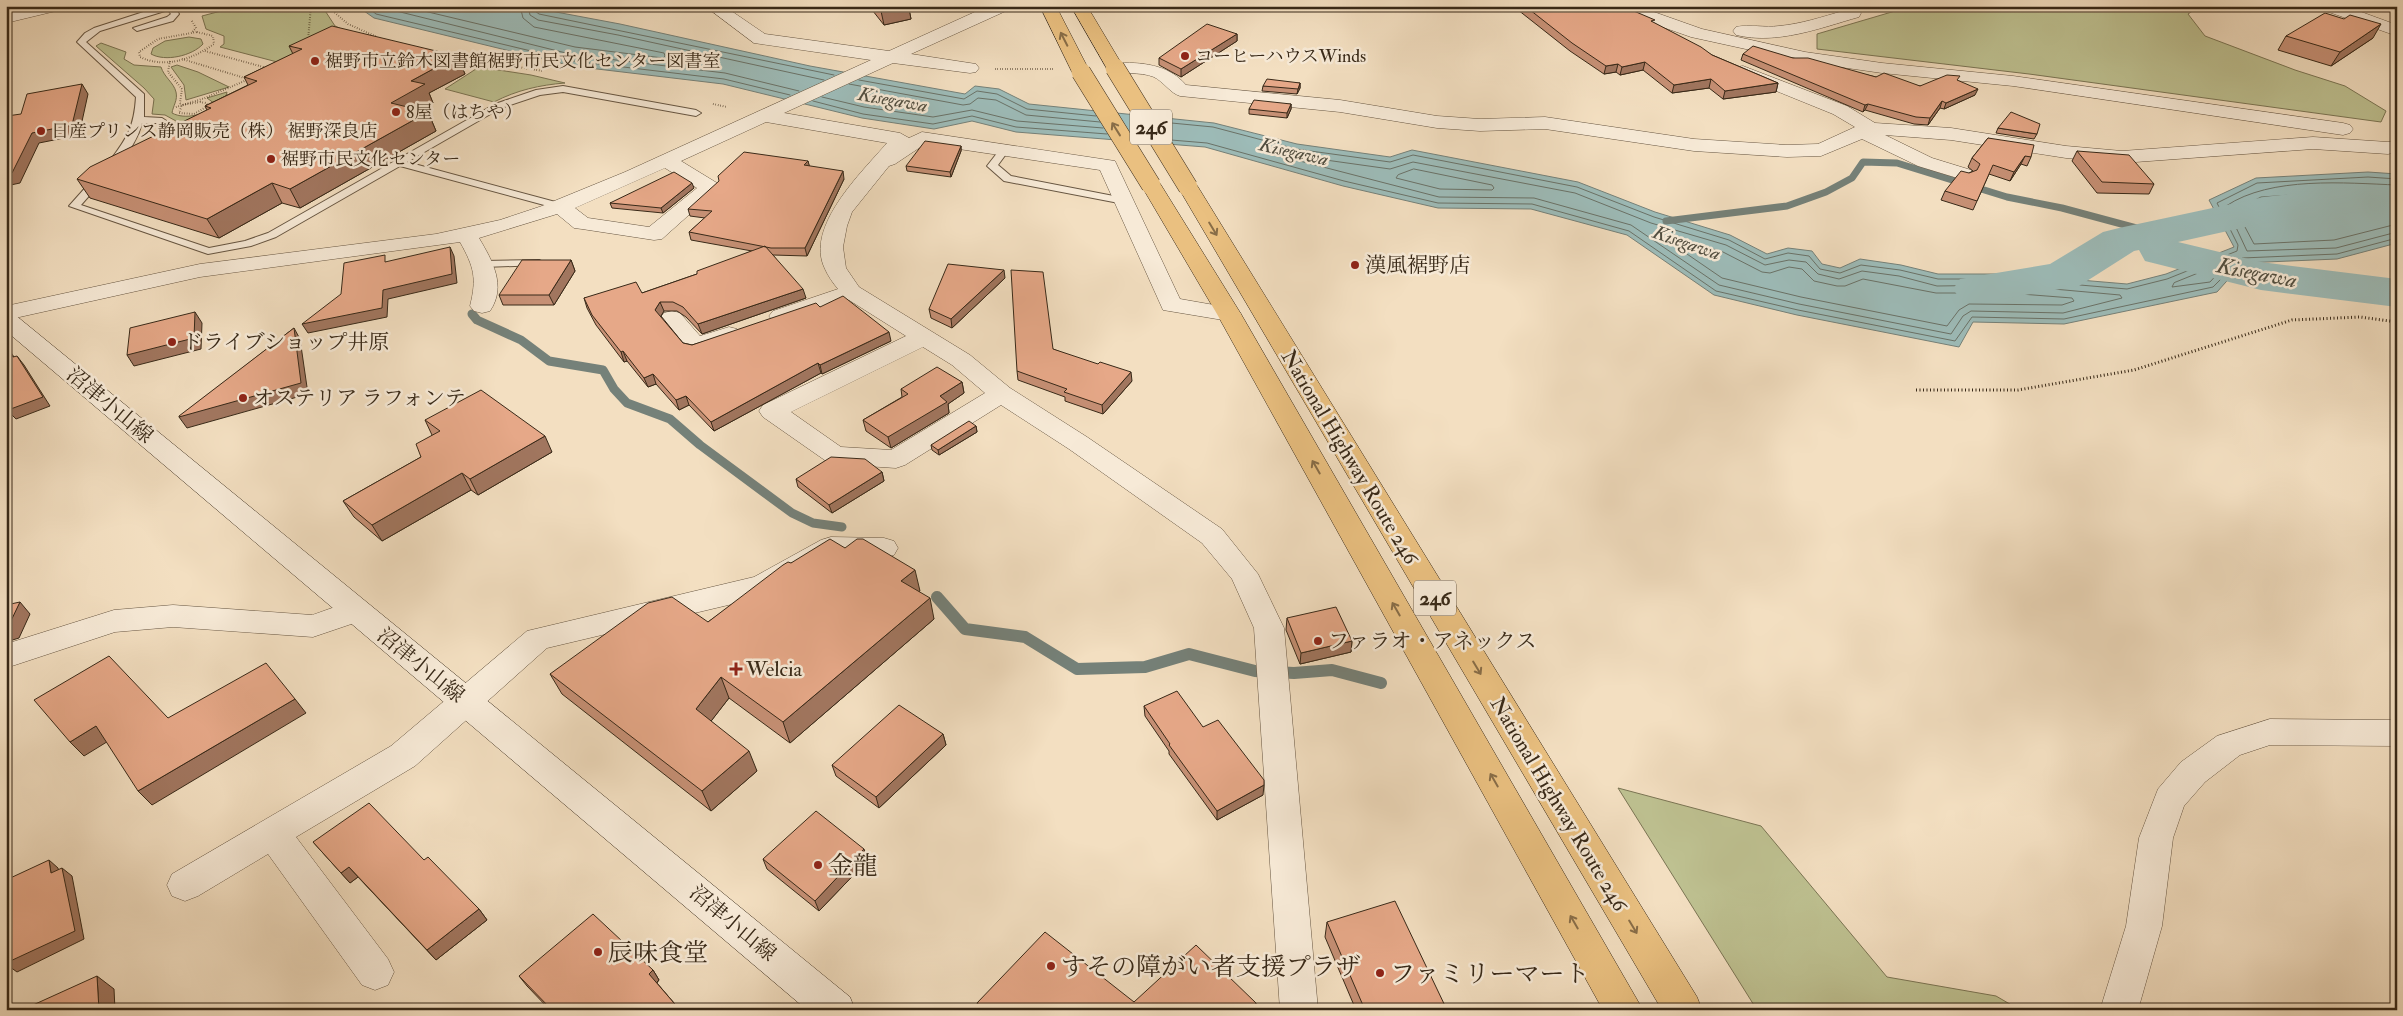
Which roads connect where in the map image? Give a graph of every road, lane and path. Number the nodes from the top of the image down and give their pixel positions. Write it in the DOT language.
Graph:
graph roads {
  1 [pos="54,6"];
  2 [pos="169,6"];
  3 [pos="311,6"];
  4 [pos="713,6"];
  5 [pos="1002,6"];
  6 [pos="1048,6"];
  7 [pos="1079,6"];
  8 [pos="1620,6"];
  9 [pos="1849,6"];
  10 [pos="2329,6"];
  11 [pos="6,18"];
  12 [pos="2397,31"];
  13 [pos="126,32"];
  14 [pos="1697,33"];
  15 [pos="103,38"];
  16 [pos="304,45"];
  17 [pos="86,47"];
  18 [pos="205,51"];
  19 [pos="1708,52"];
  20 [pos="893,57"];
  21 [pos="181,59"];
  22 [pos="170,61"];
  23 [pos="1725,62"];
  24 [pos="970,68"];
  25 [pos="1115,68"];
  26 [pos="1055,70"];
  27 [pos="264,72"];
  28 [pos="256,76"];
  29 [pos="249,79"];
  30 [pos="182,105"];
  31 [pos="696,113"];
  32 [pos="765,116"];
  33 [pos="140,120"];
  34 [pos="1866,130"];
  35 [pos="178,132"];
  36 [pos="2397,137"];
  37 [pos="2397,146"];
  38 [pos="1004,150"];
  39 [pos="666,160"];
  40 [pos="399,164"];
  41 [pos="880,164"];
  42 [pos="1964,174"];
  43 [pos="1124,201"];
  44 [pos="559,206"];
  45 [pos="466,235"];
  46 [pos="549,262"];
  47 [pos="484,264"];
  48 [pos="851,292"];
  49 [pos="482,306"];
  50 [pos="6,313"];
  51 [pos="1229,314"];
  52 [pos="672,318"];
  53 [pos="6,319"];
  54 [pos="2397,322"];
  55 [pos="924,337"];
  56 [pos="1916,390"];
  57 [pos="1001,394"];
  58 [pos="884,548"];
  59 [pos="356,611"];
  60 [pos="6,656"];
  61 [pos="466,702"];
  62 [pos="2397,733"];
  63 [pos="273,833"];
  64 [pos="185,885"];
  65 [pos="375,972"];
  66 [pos="836,1010"];
  67 [pos="1299,1010"];
  68 [pos="1624,1010"];
  69 [pos="1683,1010"];
  70 [pos="2119,1010"];
  1 -- 11 [label="street"];
  2 -- 13 [label="lane"];
  2 -- 17 [label="lane"];
  3 -- 16 [label="path"];
  4 -- 20 [label="street"];
  5 -- 20 [label="street"];
  51 -- 6 [label="highway, National Highway Route 246 / 246, one-way, bridge"];
  7 -- 25 [label="highway, National Highway Route 246 / 246"];
  8 -- 14 [label="street"];
  9 -- 14 [label="street"];
  10 -- 12 [label="street"];
  14 -- 19 [label="street"];
  14 -- 36 [label="street"];
  15 -- 17 [label="lane"];
  17 -- 33 [label="lane"];
  18 -- 21 [label="path"];
  18 -- 22 [label="path"];
  18 -- 27 [label="path"];
  20 -- 24 [label="street"];
  20 -- 32 [label="street"];
  21 -- 22 [label="path"];
  21 -- 29 [label="path"];
  22 -- 30 [label="path"];
  23 -- 34 [label="street"];
  24 -- 26 [label="path"];
  25 -- 34 [label="street"];
  25 -- 69 [label="highway, National Highway Route 246 / 246, one-way, bridge"];
  28 -- 29 [label="path"];
  29 -- 30 [label="path"];
  30 -- 30 [label="path"];
  30 -- 33 [label="path"];
  31 -- 40 [label="lane"];
  32 -- 39 [label="street"];
  32 -- 41 [label="street"];
  33 -- 35 [label="lane"];
  33 -- 40 [label="lane"];
  34 -- 37 [label="street"];
  34 -- 42 [label="street"];
  38 -- 41 [label="street"];
  38 -- 43 [label="street"];
  38 -- 43 [label="lane"];
  39 -- 44 [label="street"];
  39 -- 44 [label="street"];
  40 -- 44 [label="lane"];
  41 -- 48 [label="street"];
  43 -- 51 [label="street"];
  44 -- 45 [label="street"];
  45 -- 47 [label="street"];
  45 -- 50 [label="street"];
  46 -- 47 [label="lane"];
  47 -- 49 [label="street"];
  48 -- 52 [label="street"];
  48 -- 55 [label="street"];
  68 -- 51 [label="highway, National Highway Route 246 / 246, one-way"];
  53 -- 59 [label="street, 沼津小山線"];
  54 -- 56 [label="path"];
  55 -- 57 [label="street"];
  55 -- 57 [label="street"];
  57 -- 67 [label="street"];
  58 -- 61 [label="street"];
  59 -- 60 [label="street"];
  59 -- 61 [label="street, 沼津小山線"];
  61 -- 63 [label="street"];
  61 -- 66 [label="street, 沼津小山線"];
  62 -- 70 [label="street"];
  63 -- 64 [label="street"];
  63 -- 65 [label="street"];
}
